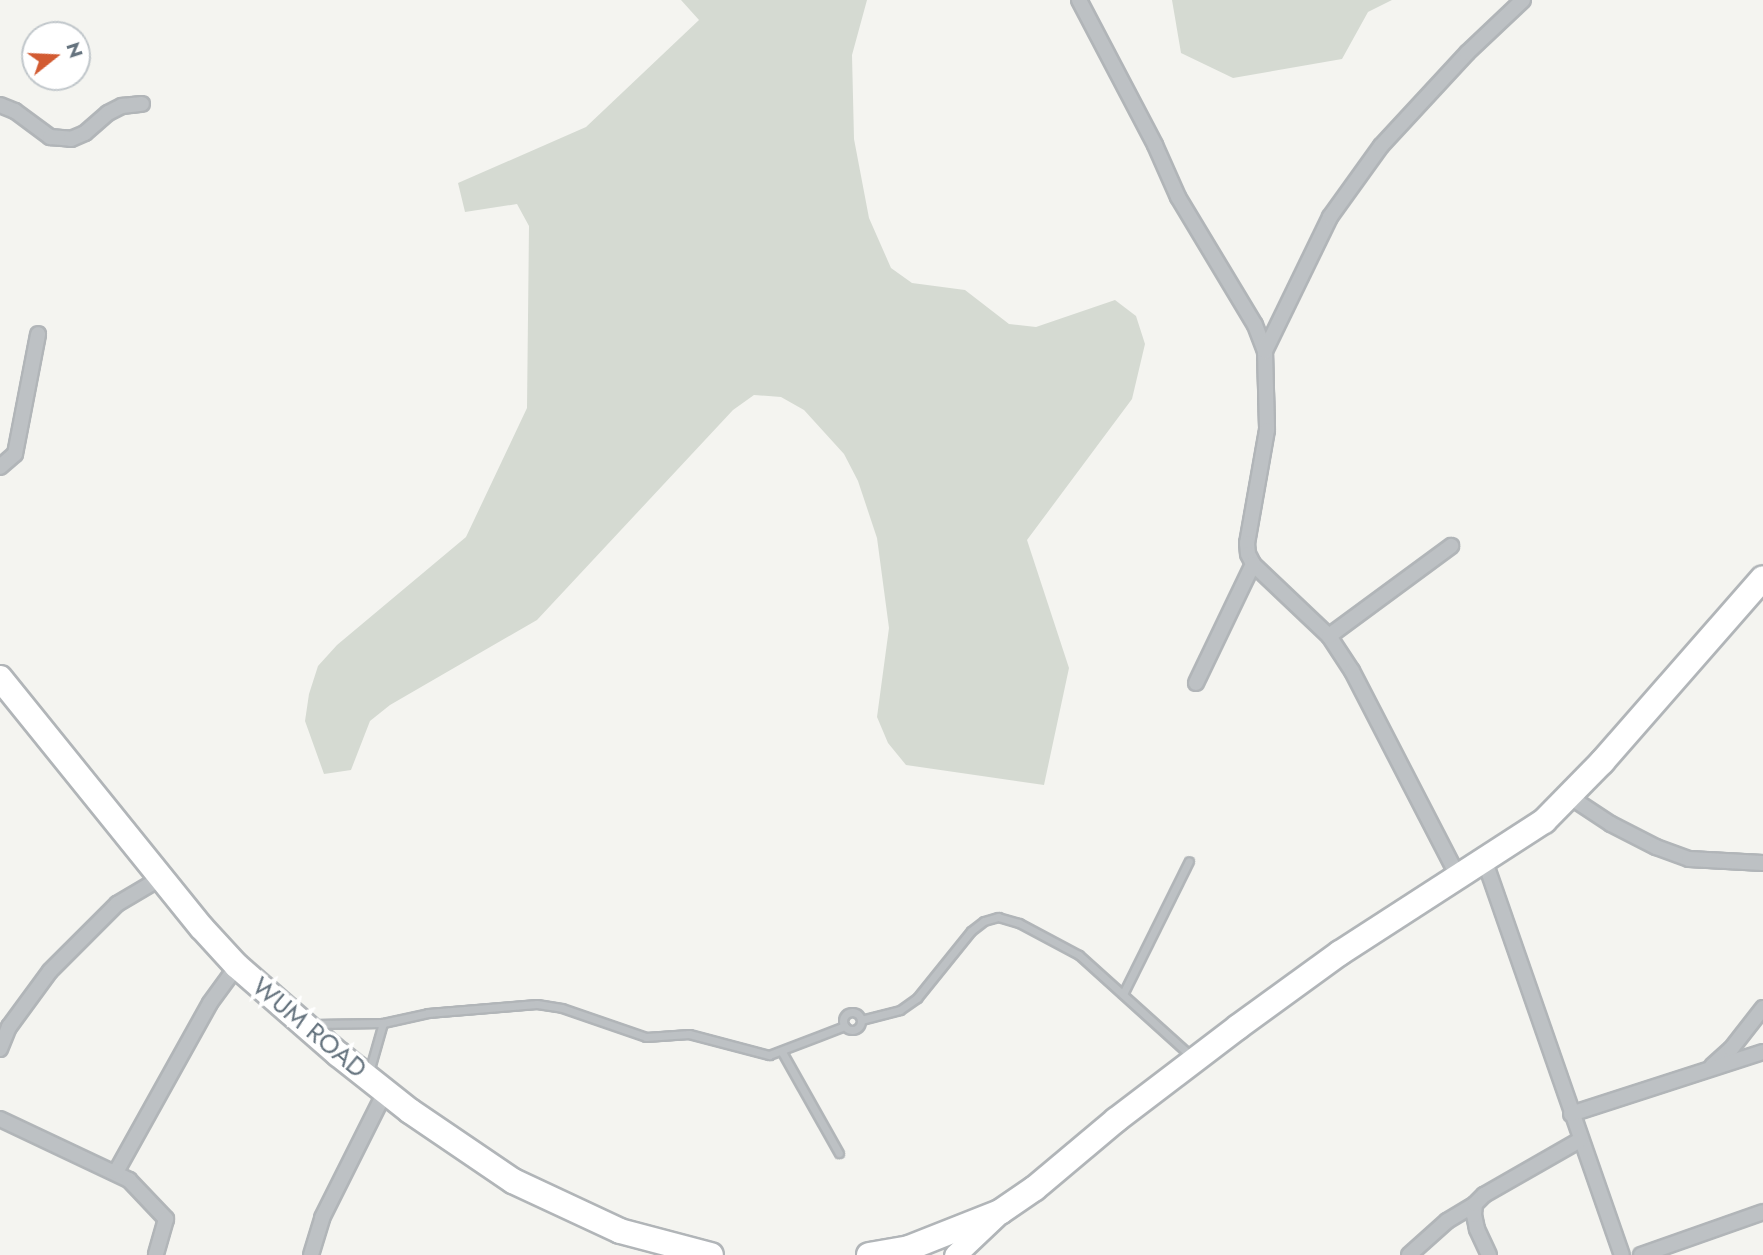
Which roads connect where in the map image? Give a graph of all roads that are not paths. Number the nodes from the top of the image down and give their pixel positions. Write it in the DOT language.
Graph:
graph roads {
  1 [pos="1079,0"];
  2 [pos="1523,0"];
  3 [pos="142,104"];
  4 [pos="0,105"];
  5 [pos="38,334"];
  6 [pos="1265,351"];
  7 [pos="0,467"];
  8 [pos="1451,546"];
  9 [pos="1253,564"];
  10 [pos="1763,578"];
  11 [pos="1329,636"];
  12 [pos="0,678"];
  13 [pos="1196,684"];
  14 [pos="1570,797"];
  15 [pos="1189,861"];
  16 [pos="1485,862"];
  17 [pos="1763,863"];
  18 [pos="161,878"];
  19 [pos="1459,878"];
  20 [pos="237,966"];
  21 [pos="1123,994"];
  22 [pos="1763,1008"];
  23 [pos="861,1020"];
  24 [pos="383,1023"];
  25 [pos="302,1024"];
  26 [pos="845,1026"];
  27 [pos="0,1049"];
  28 [pos="782,1052"];
  29 [pos="1763,1052"];
  30 [pos="1195,1060"];
  31 [pos="1709,1069"];
  32 [pos="376,1085"];
  33 [pos="1571,1114"];
  34 [pos="0,1119"];
  35 [pos="1580,1140"];
  36 [pos="839,1153"];
  37 [pos="116,1172"];
  38 [pos="1475,1204"];
  39 [pos="1000,1212"];
  40 [pos="1763,1212"];
  41 [pos="156,1255"];
  42 [pos="311,1255"];
  43 [pos="711,1255"];
  44 [pos="869,1255"];
  45 [pos="955,1255"];
  46 [pos="1409,1255"];
  47 [pos="1489,1255"];
  48 [pos="1622,1255"];
  49 [pos="1641,1255"];
  1 -- 6 [label="street"];
  2 -- 6 [label="street"];
  3 -- 4 [label="street"];
  5 -- 7 [label="street"];
  6 -- 9 [label="street"];
  8 -- 11 [label="street"];
  9 -- 11 [label="street"];
  9 -- 13 [label="street"];
  10 -- 14 [label="highway"];
  11 -- 19 [label="street"];
  12 -- 18 [label="highway, WUM ROAD"];
  14 -- 16 [label="highway"];
  14 -- 17 [label="street"];
  15 -- 21 [label="lane"];
  16 -- 19 [label="highway"];
  16 -- 33 [label="street"];
  18 -- 20 [label="highway, WUM ROAD"];
  18 -- 27 [label="street"];
  19 -- 30 [label="highway"];
  20 -- 25 [label="highway, WUM ROAD"];
  20 -- 37 [label="street"];
  21 -- 23 [label="lane"];
  21 -- 30 [label="lane"];
  22 -- 31 [label="street"];
  23 -- 26 [label="lane"];
  23 -- 26 [label="lane"];
  24 -- 25 [label="lane"];
  24 -- 28 [label="lane"];
  24 -- 32 [label="lane"];
  25 -- 32 [label="highway, WUM ROAD"];
  26 -- 28 [label="lane"];
  28 -- 36 [label="lane"];
  29 -- 31 [label="street"];
  30 -- 39 [label="highway"];
  31 -- 33 [label="street"];
  32 -- 42 [label="street"];
  32 -- 43 [label="highway, WUM ROAD"];
  33 -- 35 [label="street"];
  34 -- 37 [label="street"];
  35 -- 38 [label="street"];
  35 -- 48 [label="street"];
  37 -- 41 [label="street"];
  38 -- 46 [label="street"];
  38 -- 47 [label="street"];
  39 -- 44 [label="highway"];
  39 -- 45 [label="main road"];
  40 -- 49 [label="street"];
}
